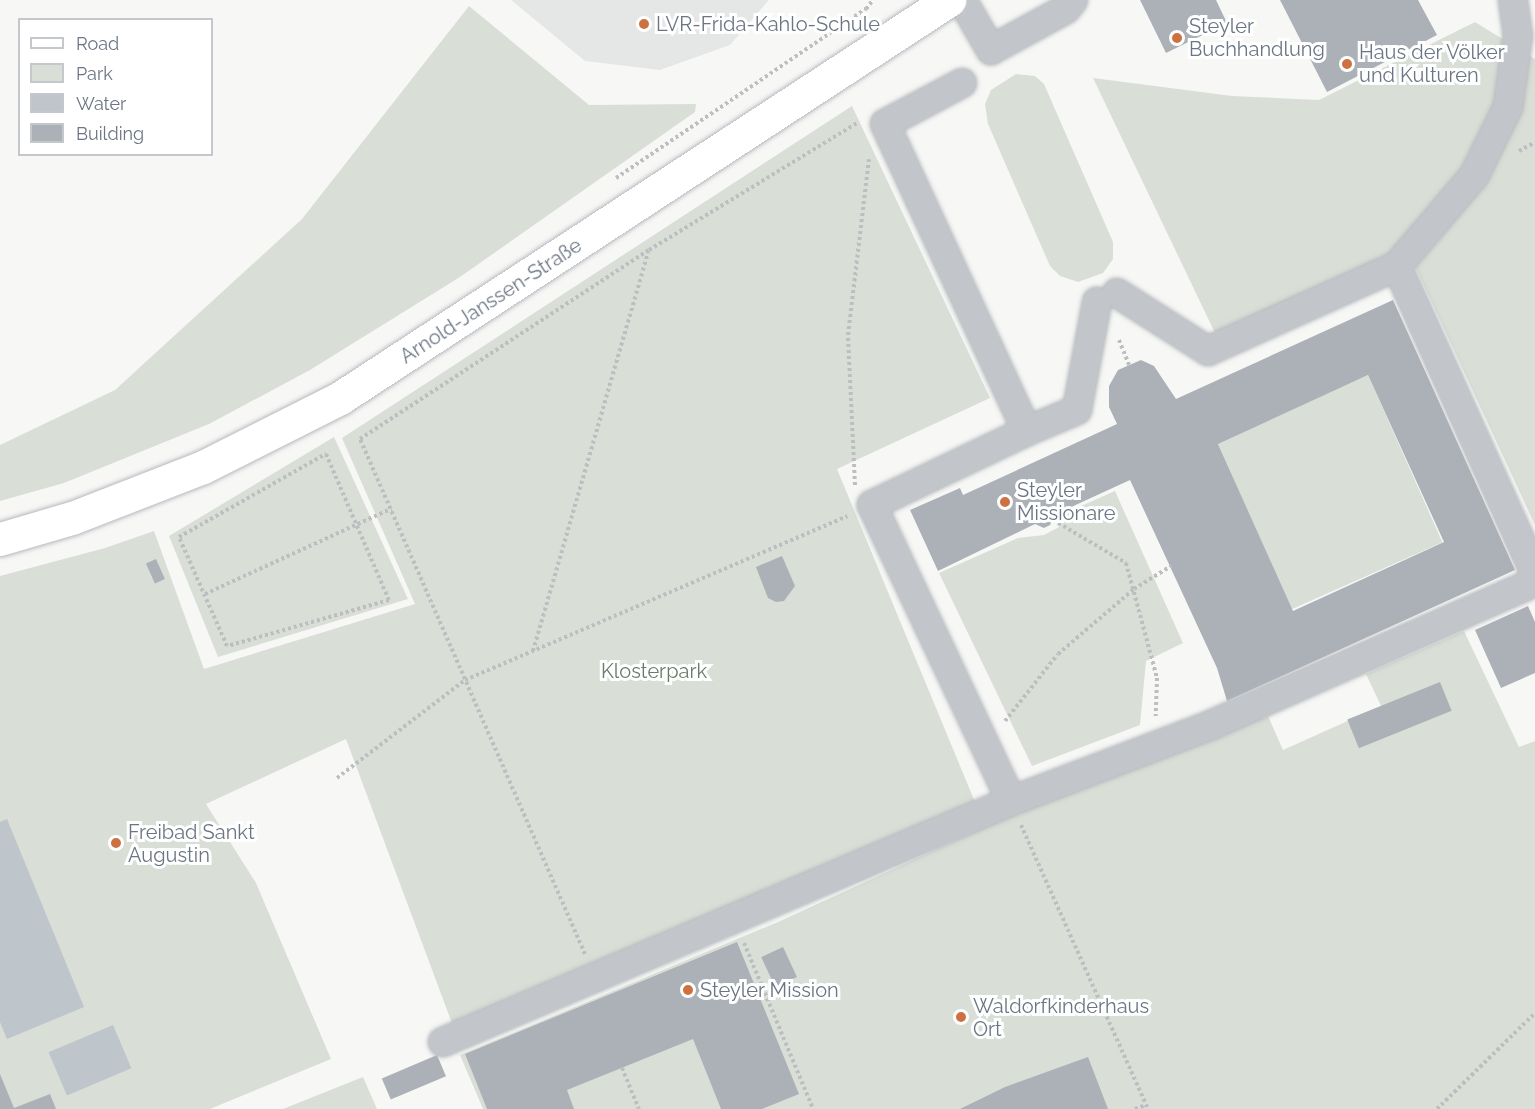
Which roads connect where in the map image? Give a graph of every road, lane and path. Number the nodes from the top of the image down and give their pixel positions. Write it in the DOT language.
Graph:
graph roads {
  1 [pos="873,0"];
  2 [pos="949,0"];
  3 [pos="962,0"];
  4 [pos="1073,0"];
  5 [pos="1513,0"];
  6 [pos="962,83"];
  7 [pos="885,124"];
  8 [pos="869,157"];
  9 [pos="608,184"];
  10 [pos="649,250"];
  11 [pos="1397,266"];
  12 [pos="1118,337"];
  13 [pos="1129,365"];
  14 [pos="1027,431"];
  15 [pos="868,507"];
  16 [pos="391,508"];
  17 [pos="1053,520"];
  18 [pos="358,527"];
  19 [pos="0,539"];
  20 [pos="1171,566"];
  21 [pos="1535,573"];
  22 [pos="1535,582"];
  23 [pos="1134,589"];
  24 [pos="205,594"];
  25 [pos="532,651"];
  26 [pos="465,680"];
  27 [pos="1155,747"];
  28 [pos="987,750"];
  29 [pos="336,778"];
  30 [pos="1011,801"];
  31 [pos="734,919"];
  32 [pos="596,978"];
  33 [pos="1535,1013"];
  34 [pos="443,1042"];
  35 [pos="622,1068"];
  36 [pos="1147,1107"];
  37 [pos="639,1109"];
  38 [pos="813,1109"];
  39 [pos="1135,1109"];
  40 [pos="1437,1109"];
  1 -- 9 [label="path"];
  2 -- 19 [label="main road, Arnold-Janssen-Straße"];
  3 -- 4 [label="lane"];
  5 -- 11 [label="lane"];
  6 -- 7 [label="lane"];
  7 -- 10 [label="path"];
  7 -- 14 [label="lane"];
  8 -- 15 [label="path"];
  10 -- 16 [label="path"];
  10 -- 25 [label="path"];
  11 -- 14 [label="lane"];
  11 -- 21 [label="lane"];
  12 -- 13 [label="path"];
  14 -- 15 [label="lane"];
  15 -- 25 [label="path"];
  15 -- 28 [label="lane"];
  16 -- 18 [label="path"];
  16 -- 26 [label="path"];
  17 -- 23 [label="path"];
  18 -- 24 [label="path"];
  18 -- 24 [label="path"];
  18 -- 24 [label="path"];
  20 -- 23 [label="path"];
  22 -- 27 [label="lane"];
  23 -- 27 [label="path"];
  23 -- 28 [label="path"];
  25 -- 26 [label="path"];
  26 -- 29 [label="path"];
  26 -- 32 [label="path"];
  27 -- 30 [label="lane"];
  28 -- 30 [label="lane"];
  30 -- 31 [label="lane"];
  30 -- 36 [label="path"];
  31 -- 32 [label="lane"];
  31 -- 38 [label="path"];
  32 -- 34 [label="lane"];
  33 -- 40 [label="path"];
  35 -- 37 [label="path"];
  36 -- 39 [label="path"];
}
